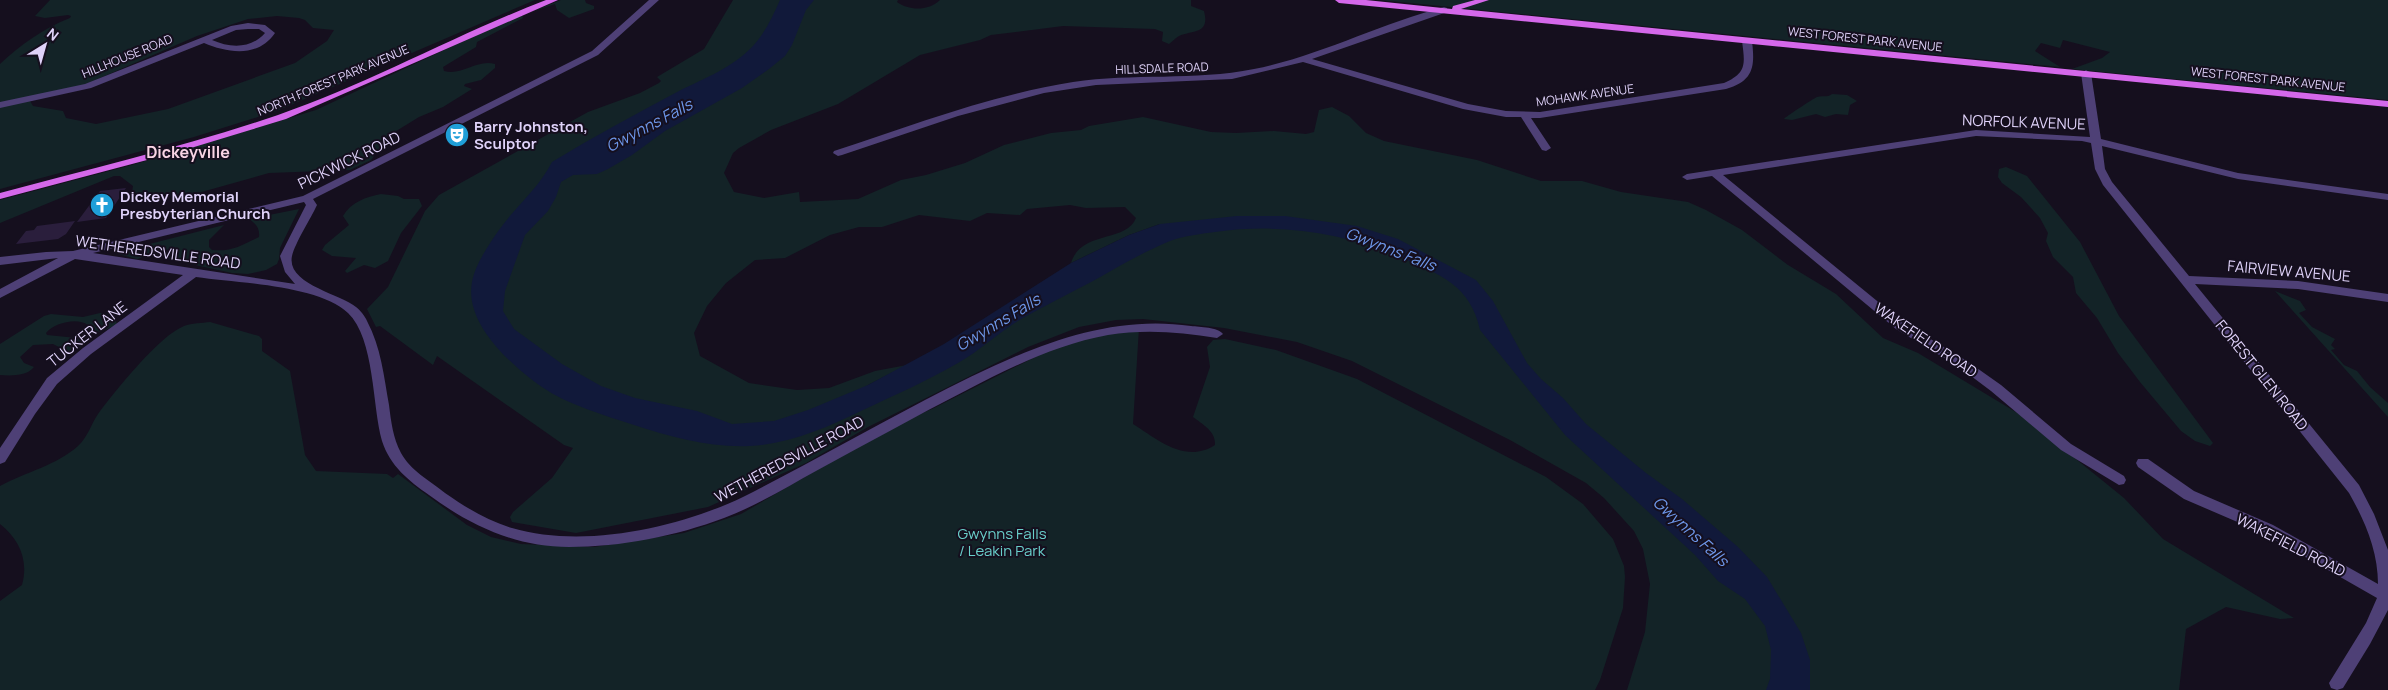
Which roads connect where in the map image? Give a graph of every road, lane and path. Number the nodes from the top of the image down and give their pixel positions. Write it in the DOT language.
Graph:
graph roads {
  1 [pos="540,0"];
  2 [pos="554,0"];
  3 [pos="655,0"];
  4 [pos="1339,0"];
  5 [pos="1485,0"];
  6 [pos="1444,10"];
  7 [pos="203,40"];
  8 [pos="1747,40"];
  9 [pos="1305,60"];
  10 [pos="2086,73"];
  11 [pos="2388,104"];
  12 [pos="0,105"];
  13 [pos="1524,115"];
  14 [pos="2097,140"];
  15 [pos="1546,148"];
  16 [pos="838,153"];
  17 [pos="1714,173"];
  18 [pos="1687,177"];
  19 [pos="0,190"];
  20 [pos="0,196"];
  21 [pos="2388,197"];
  22 [pos="307,198"];
  23 [pos="73,255"];
  24 [pos="0,261"];
  25 [pos="193,274"];
  26 [pos="2186,280"];
  27 [pos="311,290"];
  28 [pos="0,294"];
  29 [pos="2388,298"];
  30 [pos="1217,334"];
  31 [pos="0,460"];
  32 [pos="2143,463"];
  33 [pos="2120,480"];
  34 [pos="2386,596"];
  35 [pos="2337,683"];
  1 -- 19 [label="main road, NORTH FOREST PARK AVENUE"];
  2 -- 20 [label="main road, NORTH FOREST PARK AVENUE"];
  3 -- 22 [label="street, PICKWICK ROAD"];
  4 -- 6 [label="main road, WEST FOREST PARK AVENUE"];
  5 -- 6 [label="main road, HILLSDALE ROAD"];
  6 -- 8 [label="main road, WEST FOREST PARK AVENUE"];
  6 -- 9 [label="street, HILLSDALE ROAD"];
  7 -- 7 [label="street, HILLHOUSE ROAD"];
  7 -- 12 [label="street, HILLHOUSE ROAD"];
  8 -- 10 [label="main road, WEST FOREST PARK AVENUE"];
  8 -- 13 [label="street, MOHAWK AVENUE"];
  9 -- 13 [label="street, MOHAWK AVENUE"];
  9 -- 16 [label="street, HILLSDALE ROAD"];
  10 -- 11 [label="main road, WEST FOREST PARK AVENUE"];
  10 -- 14 [label="street, FOREST GLEN ROAD"];
  13 -- 15 [label="street"];
  14 -- 17 [label="street, NORFOLK AVENUE"];
  14 -- 21 [label="street, NORFOLK AVENUE"];
  14 -- 26 [label="street, FOREST GLEN ROAD"];
  17 -- 18 [label="street, NORFOLK AVENUE"];
  17 -- 33 [label="street, WAKEFIELD ROAD"];
  22 -- 23 [label="street, PICKWICK ROAD"];
  22 -- 27 [label="street, WETHEREDSVILLE ROAD"];
  23 -- 24 [label="street, WETHEREDSVILLE ROAD"];
  23 -- 25 [label="street, WETHEREDSVILLE ROAD"];
  23 -- 28 [label="street, PICKWICK ROAD"];
  25 -- 27 [label="street, WETHEREDSVILLE ROAD"];
  25 -- 31 [label="street, TUCKER LANE"];
  26 -- 29 [label="street, FAIRVIEW AVENUE"];
  26 -- 34 [label="street, FOREST GLEN ROAD"];
  27 -- 30 [label="street, WETHEREDSVILLE ROAD"];
  32 -- 34 [label="street, WAKEFIELD ROAD"];
  34 -- 35 [label="street, FOREST GLEN ROAD"];
}
